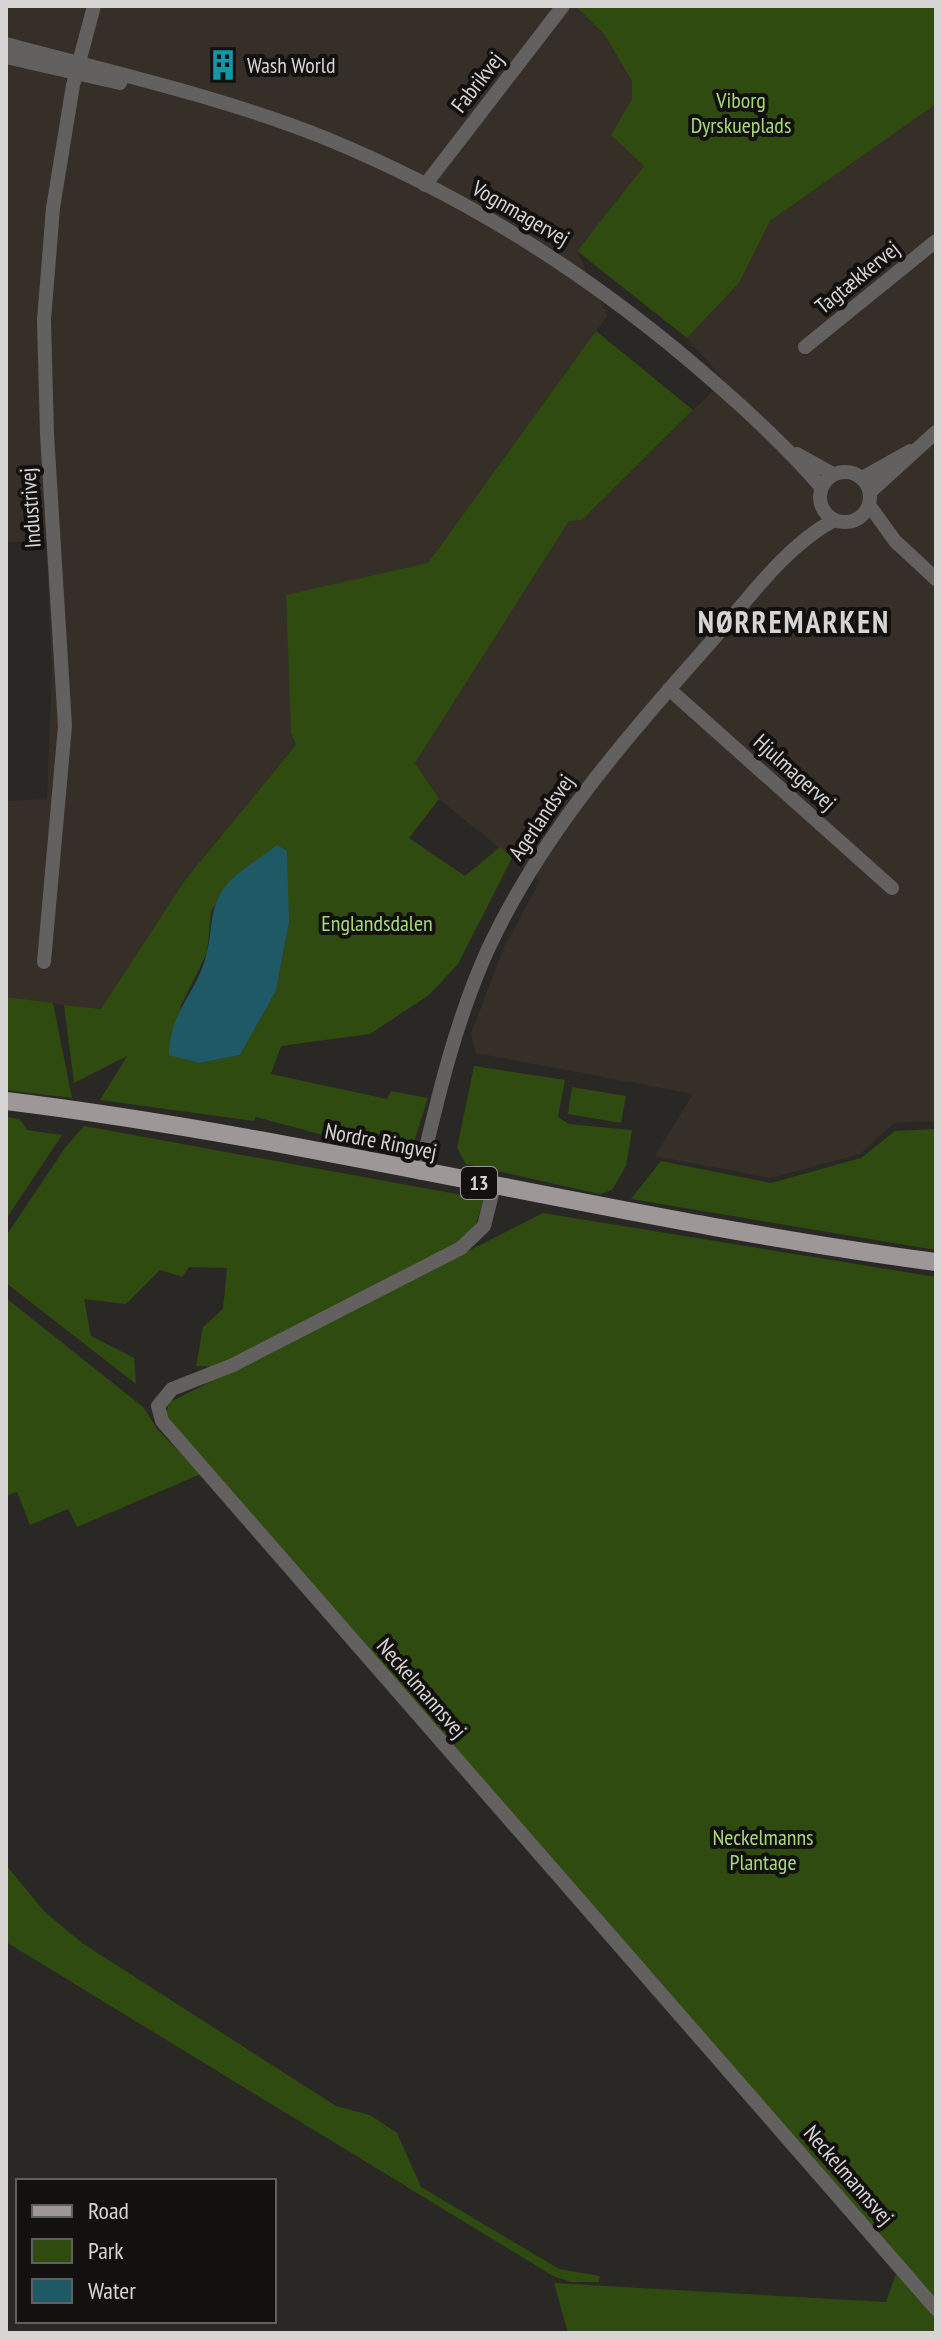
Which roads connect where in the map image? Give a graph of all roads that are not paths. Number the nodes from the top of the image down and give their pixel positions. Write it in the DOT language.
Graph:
graph roads {
  1 [pos="94,6"];
  2 [pos="563,6"];
  3 [pos="6,44"];
  4 [pos="6,57"];
  5 [pos="78,69"];
  6 [pos="425,185"];
  7 [pos="936,241"];
  8 [pos="805,347"];
  9 [pos="936,432"];
  10 [pos="917,447"];
  11 [pos="793,451"];
  12 [pos="833,474"];
  13 [pos="862,478"];
  14 [pos="821,487"];
  15 [pos="869,498"];
  16 [pos="822,508"];
  17 [pos="834,520"];
  18 [pos="855,520"];
  19 [pos="895,541"];
  20 [pos="799,544"];
  21 [pos="936,579"];
  22 [pos="669,689"];
  23 [pos="892,888"];
  24 [pos="44,962"];
  25 [pos="11,1103"];
  26 [pos="420,1173"];
  27 [pos="494,1186"];
  28 [pos="936,1262"];
  29 [pos="936,2309"];
  1 -- 5 [label="street, Industrivej"];
  2 -- 6 [label="street, Fabrikvej"];
  3 -- 5 [label="street, Vognmagervej"];
  4 -- 5 [label="street, Vognmagervej"];
  5 -- 6 [label="street, Vognmagervej"];
  5 -- 24 [label="street, Industrivej"];
  6 -- 11 [label="street, Vognmagervej"];
  7 -- 8 [label="street, Tagtækkervej"];
  9 -- 10 [label="street"];
  10 -- 13 [label="street"];
  10 -- 15 [label="street"];
  11 -- 12 [label="street, Vognmagervej"];
  11 -- 14 [label="street, Vognmagervej"];
  12 -- 13 [label="street"];
  12 -- 14 [label="street"];
  13 -- 15 [label="street"];
  14 -- 16 [label="street"];
  15 -- 18 [label="street"];
  15 -- 19 [label="street"];
  16 -- 17 [label="street"];
  16 -- 20 [label="street, Agerlandsvej"];
  17 -- 18 [label="street"];
  17 -- 20 [label="street, Agerlandsvej"];
  18 -- 19 [label="street"];
  19 -- 21 [label="street"];
  20 -- 22 [label="street, Agerlandsvej"];
  22 -- 23 [label="street, Hjulmagervej"];
  22 -- 26 [label="street, Agerlandsvej"];
  25 -- 26 [label="main road, Nordre Ringvej / 13"];
  26 -- 27 [label="main road, Nordre Ringvej / 13"];
  27 -- 28 [label="main road, Nordre Ringvej / 13"];
  27 -- 29 [label="street, Neckelmannsvej"];
}
